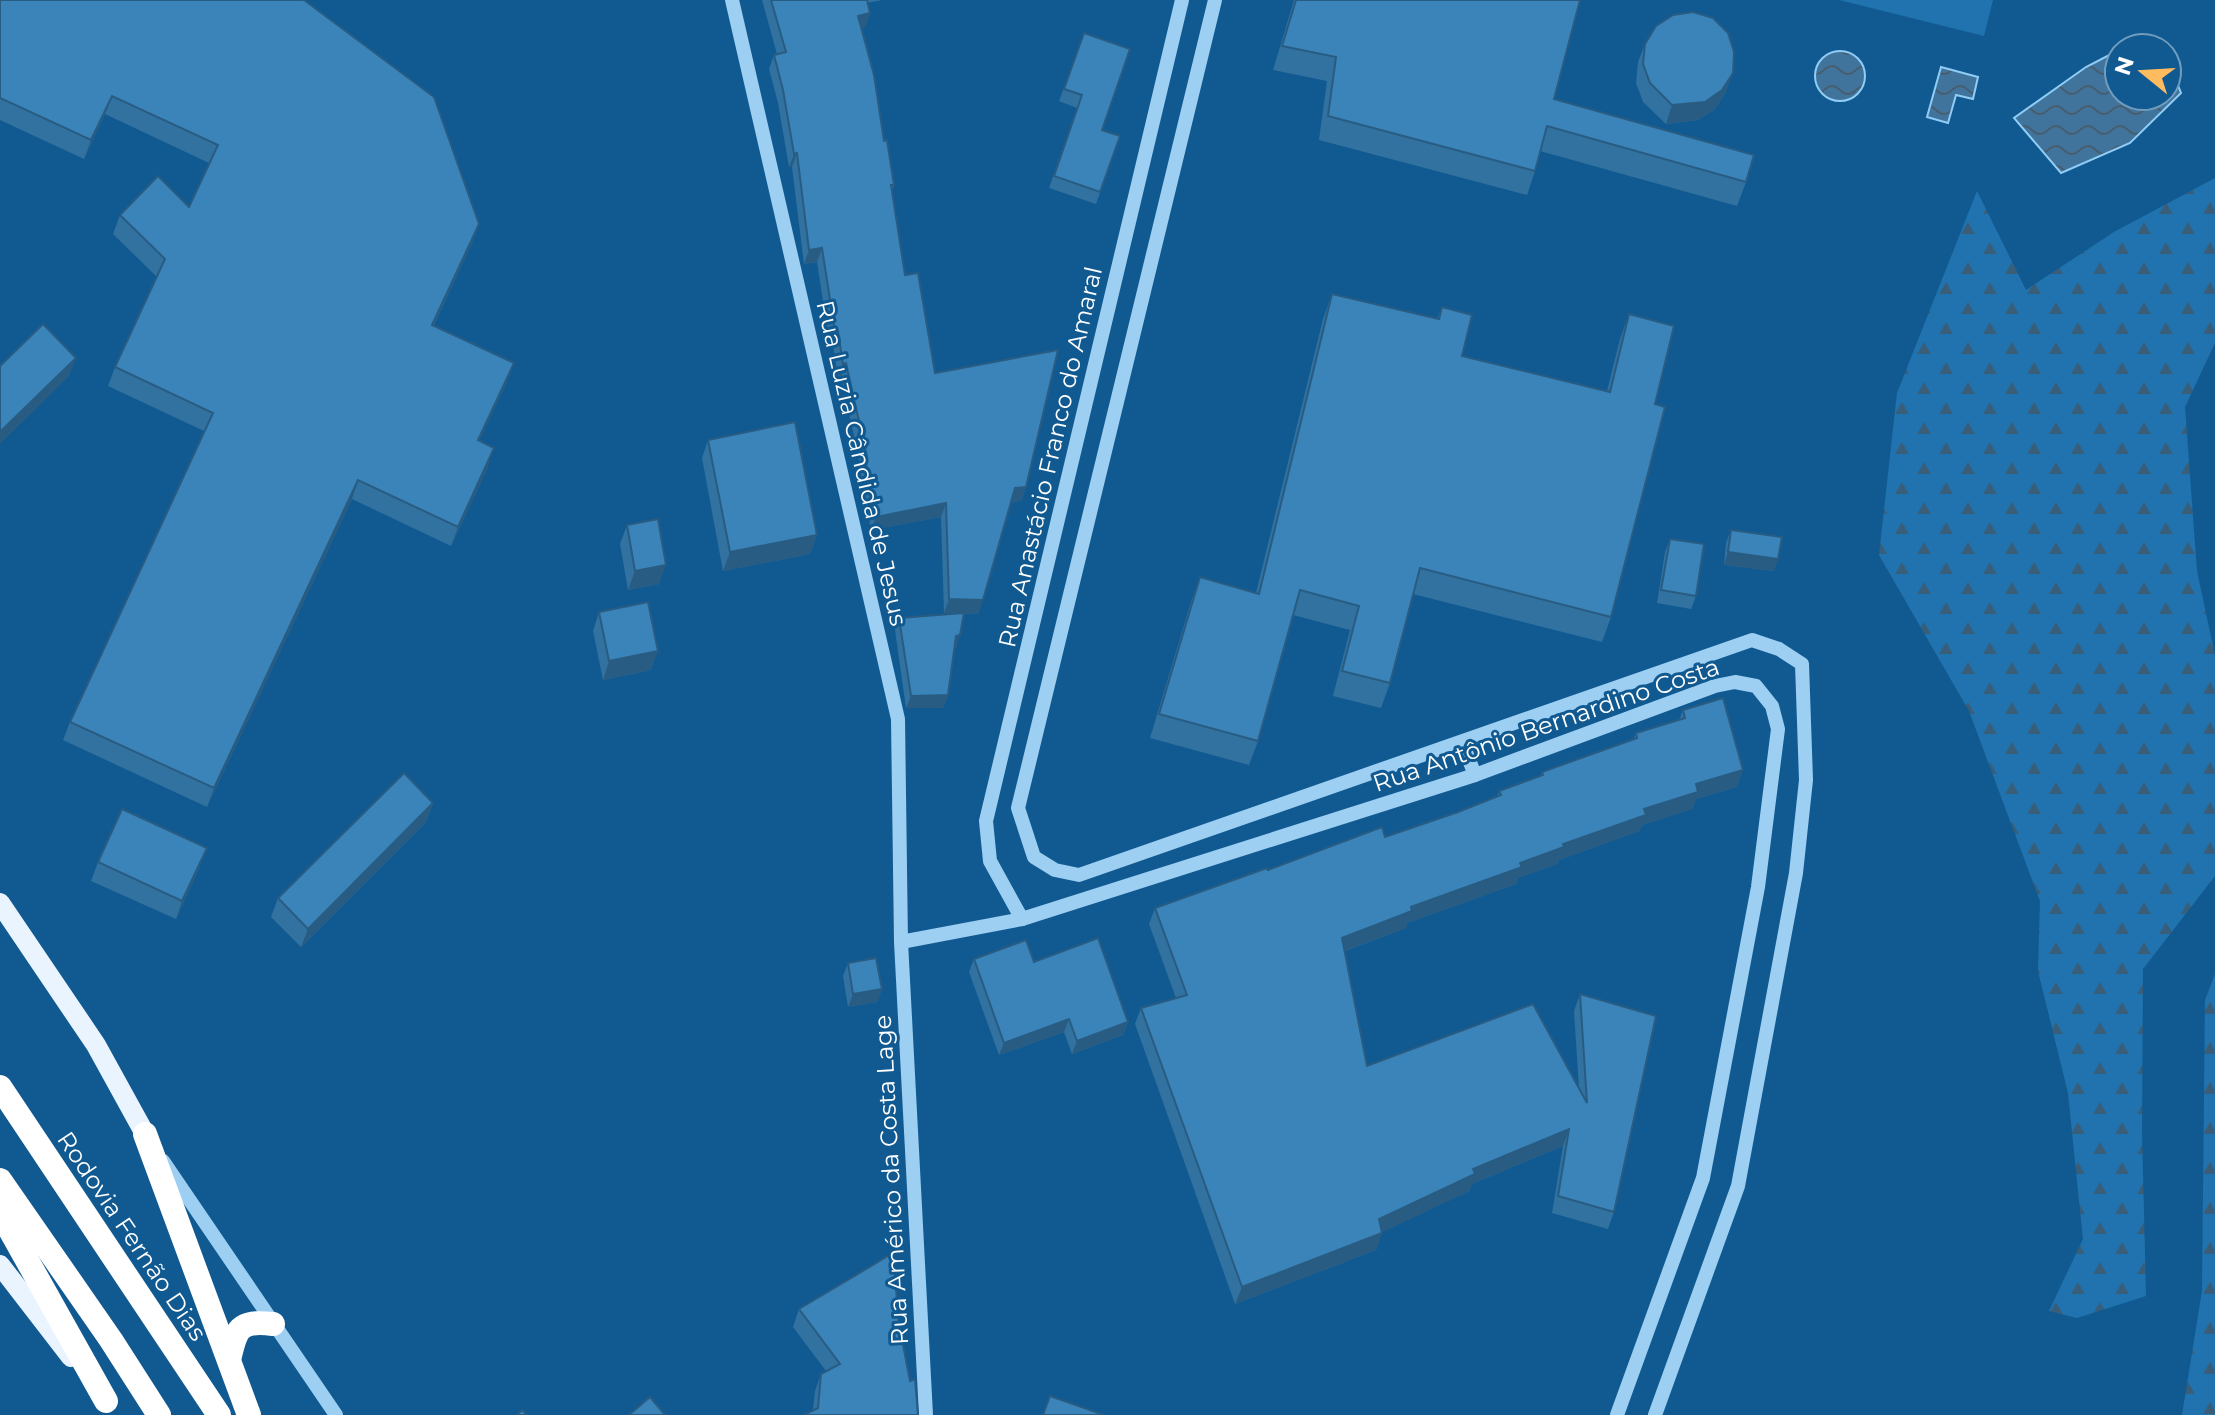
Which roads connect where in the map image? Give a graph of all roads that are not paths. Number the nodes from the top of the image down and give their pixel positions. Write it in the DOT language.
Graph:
graph roads {
  1 [pos="732,0"];
  2 [pos="1182,0"];
  3 [pos="1215,0"];
  4 [pos="1462,742"];
  5 [pos="1475,775"];
  6 [pos="1079,875"];
  7 [pos="0,903"];
  8 [pos="1022,919"];
  9 [pos="901,942"];
  10 [pos="0,1087"];
  11 [pos="145,1134"];
  12 [pos="0,1180"];
  13 [pos="0,1212"];
  14 [pos="0,1265"];
  15 [pos="273,1324"];
  16 [pos="229,1360"];
  17 [pos="110,1408"];
  18 [pos="159,1415"];
  19 [pos="219,1415"];
  20 [pos="249,1415"];
  21 [pos="336,1415"];
  22 [pos="926,1415"];
  23 [pos="1617,1415"];
  24 [pos="1655,1415"];
  1 -- 9 [label="street, Rua Luzia Cândida de Jesus"];
  2 -- 8 [label="street, Rua Anastácio Franco do Amaral"];
  3 -- 6 [label="street, Rua Anastácio Franco do Amaral"];
  4 -- 5 [label="street"];
  4 -- 6 [label="street, Rua Antônio Bernardino Costa"];
  4 -- 24 [label="street, Rua Antônio Bernardino Costa"];
  5 -- 8 [label="street, Rua Antônio Bernardino Costa"];
  5 -- 23 [label="street, Rua Antônio Bernardino Costa"];
  7 -- 11 [label="main road"];
  8 -- 9 [label="street, Rua Antônio Bernardino Costa"];
  9 -- 22 [label="street, Rua Américo da Costa Lage"];
  10 -- 19 [label="highway, Rodovia Fernão Dias"];
  11 -- 15 [label="street"];
  11 -- 16 [label="highway"];
  12 -- 18 [label="highway"];
  13 -- 17 [label="highway"];
  14 -- 17 [label="main road"];
  15 -- 16 [label="highway"];
  15 -- 21 [label="street"];
  16 -- 20 [label="highway"];
}
